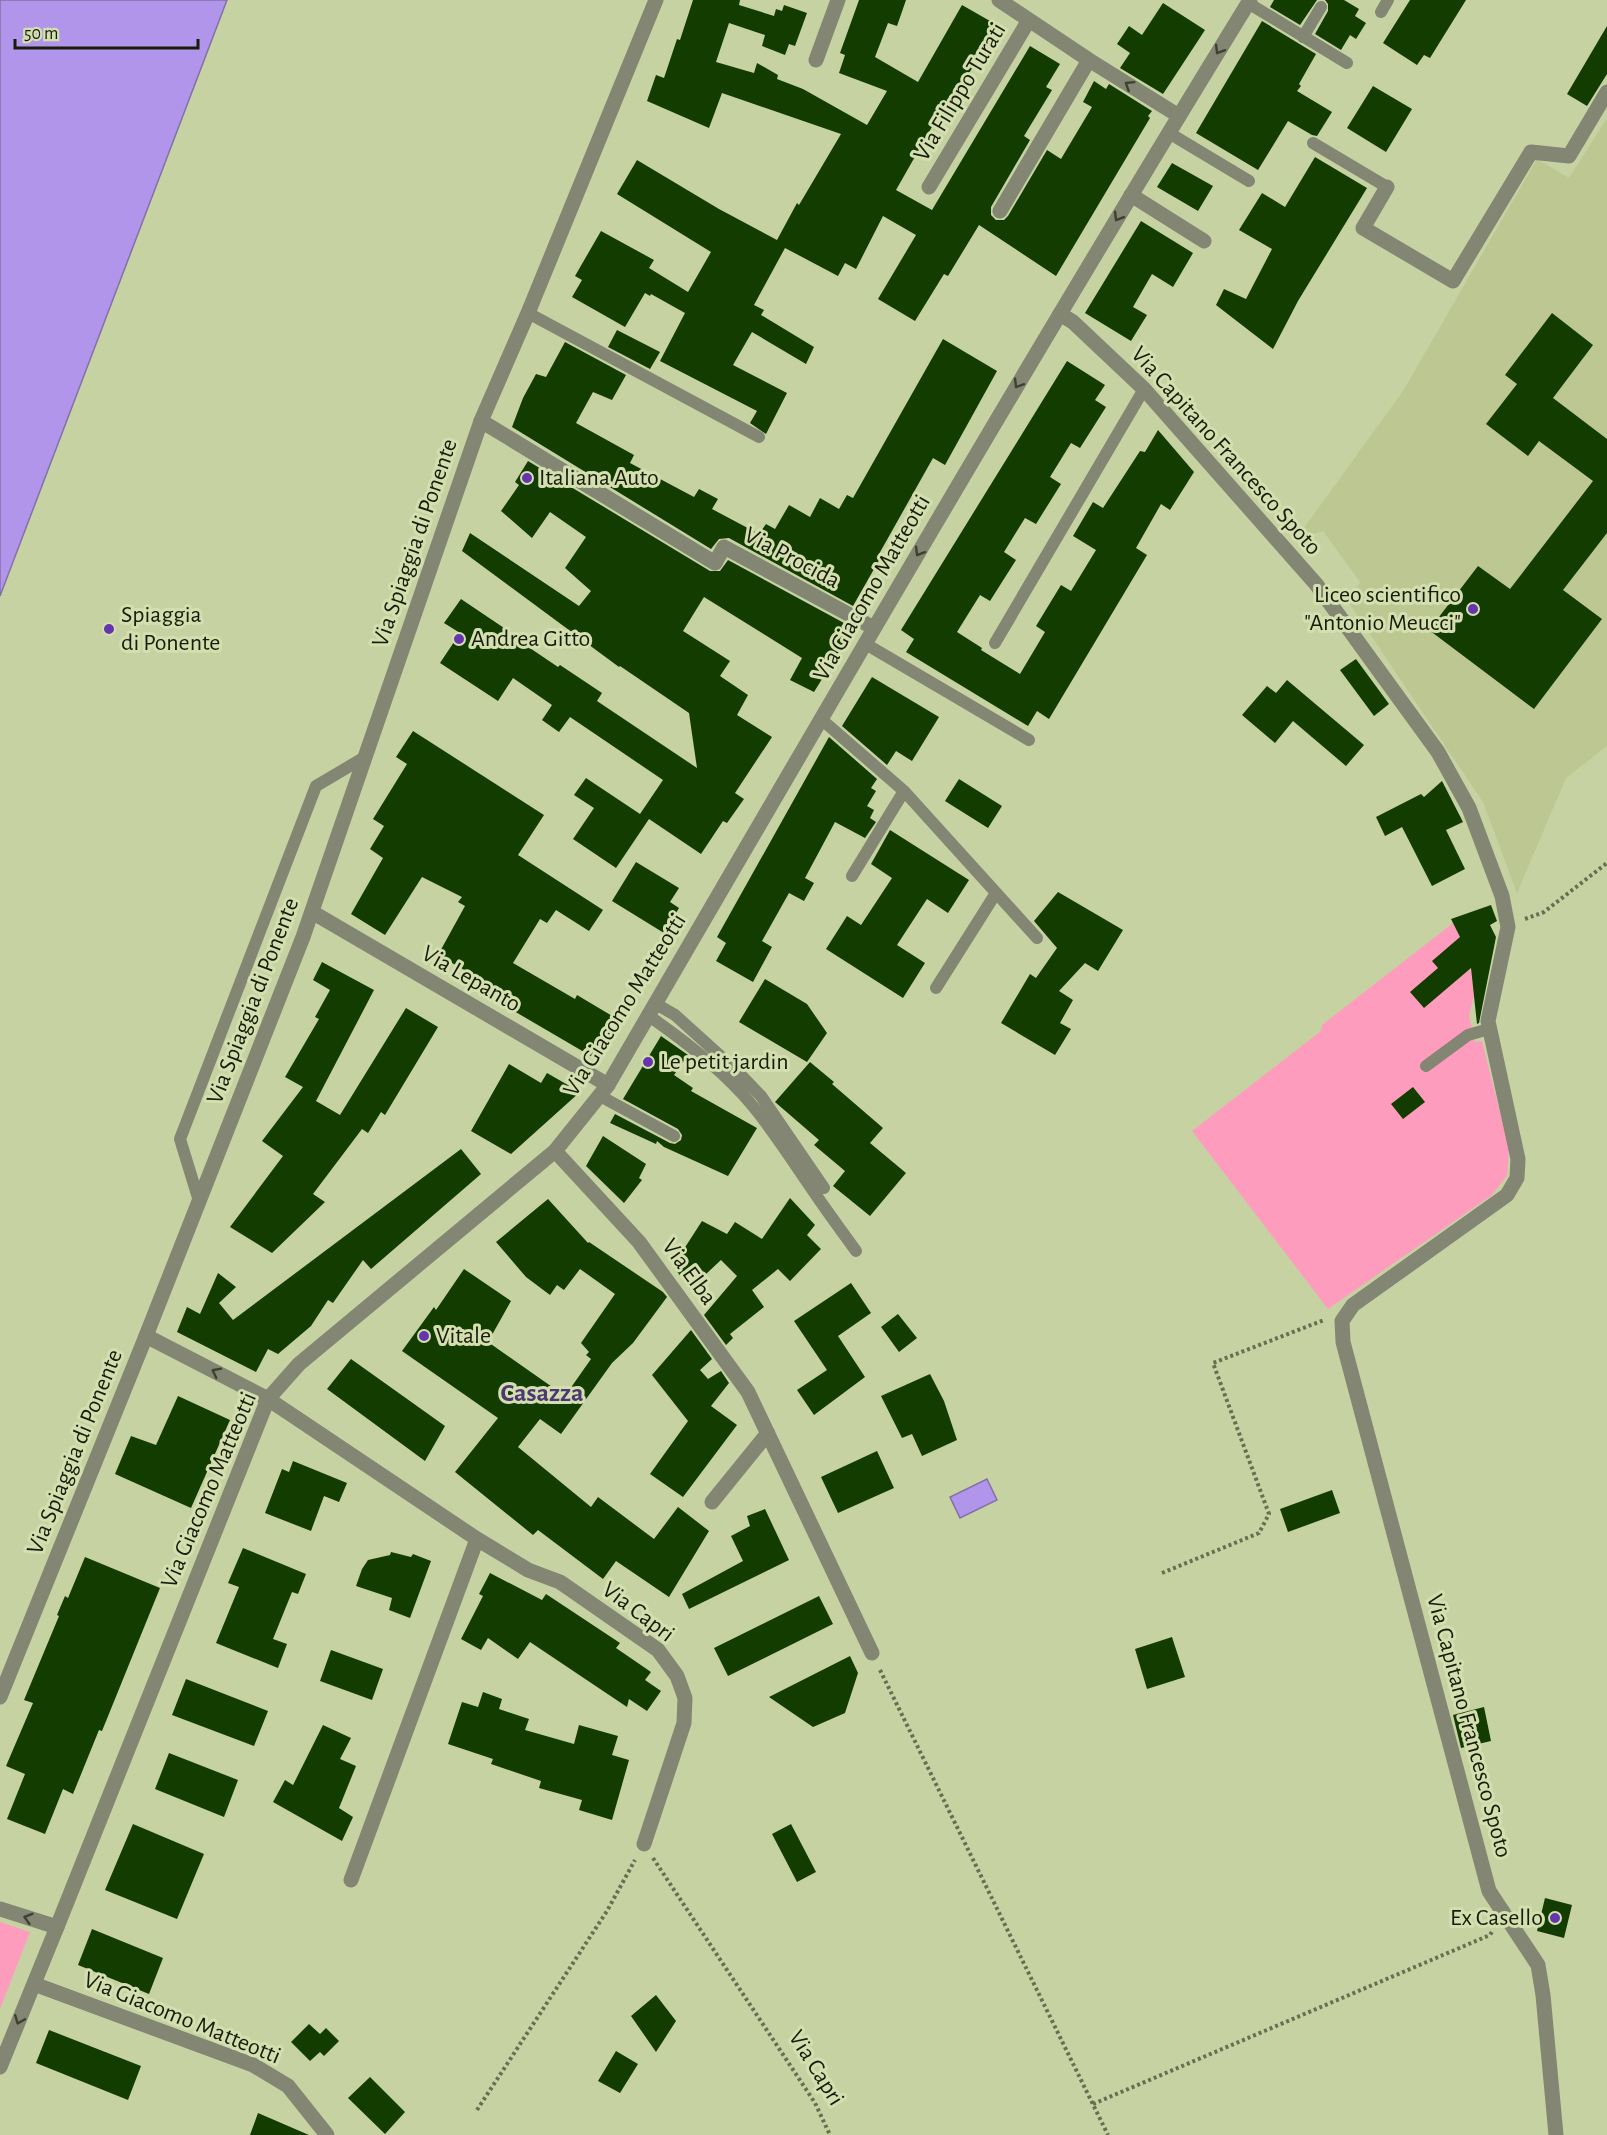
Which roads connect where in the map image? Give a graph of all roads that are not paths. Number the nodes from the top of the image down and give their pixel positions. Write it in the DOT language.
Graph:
graph roads {
  1 [pos="656,0"];
  2 [pos="838,0"];
  3 [pos="999,0"];
  4 [pos="1388,0"];
  5 [pos="1249,2"];
  6 [pos="1321,7"];
  7 [pos="1381,12"];
  8 [pos="1029,21"];
  9 [pos="1303,37"];
  10 [pos="816,60"];
  11 [pos="1089,60"];
  12 [pos="1347,63"];
  13 [pos="1607,92"];
  14 [pos="1179,116"];
  15 [pos="1169,133"];
  16 [pos="1313,143"];
  17 [pos="1249,181"];
  18 [pos="929,187"];
  19 [pos="1387,187"];
  20 [pos="1131,195"];
  21 [pos="1000,211"];
  22 [pos="1204,241"];
  23 [pos="528,313"];
  24 [pos="1060,314"];
  25 [pos="1144,389"];
  26 [pos="481,421"];
  27 [pos="759,437"];
  28 [pos="874,628"];
  29 [pos="996,643"];
  30 [pos="864,644"];
  31 [pos="821,719"];
  32 [pos="1029,740"];
  33 [pos="365,757"];
  34 [pos="904,790"];
  35 [pos="852,876"];
  36 [pos="996,892"];
  37 [pos="312,912"];
  38 [pos="1037,938"];
  39 [pos="936,988"];
  40 [pos="652,1010"];
  41 [pos="1489,1029"];
  42 [pos="1426,1066"];
  43 [pos="604,1090"];
  44 [pos="674,1136"];
  45 [pos="555,1151"];
  46 [pos="824,1188"];
  47 [pos="199,1201"];
  48 [pos="856,1251"];
  49 [pos="146,1336"];
  50 [pos="268,1398"];
  51 [pos="768,1433"];
  52 [pos="712,1502"];
  53 [pos="477,1539"];
  54 [pos="872,1653"];
  55 [pos="0,1697"];
  56 [pos="644,1844"];
  57 [pos="351,1880"];
  58 [pos="0,1909"];
  59 [pos="57,1927"];
  60 [pos="34,1984"];
  61 [pos="0,2067"];
  62 [pos="327,2135"];
  63 [pos="1556,2135"];
  1 -- 23 [label="street, Via Spiaggia di Ponente"];
  2 -- 10 [label="street"];
  3 -- 8 [label="street, Via Filippo Turati"];
  4 -- 7 [label="lane"];
  5 -- 9 [label="lane"];
  5 -- 14 [label="street, Via Giacomo Matteotti, one-way"];
  6 -- 9 [label="lane"];
  8 -- 11 [label="street, Via Filippo Turati"];
  8 -- 18 [label="street, Via Filippo Turati"];
  9 -- 12 [label="lane"];
  14 -- 11 [label="street, Via Filippo Turati, one-way"];
  11 -- 21 [label="street"];
  13 -- 19 [label="street"];
  14 -- 15 [label="street, Via Giacomo Matteotti"];
  15 -- 17 [label="lane"];
  15 -- 20 [label="street, Via Giacomo Matteotti"];
  16 -- 19 [label="lane"];
  20 -- 22 [label="street"];
  20 -- 24 [label="street, Via Giacomo Matteotti, one-way"];
  23 -- 26 [label="street, Via Spiaggia di Ponente"];
  23 -- 27 [label="lane"];
  24 -- 25 [label="street, Via Capitano Francesco Spoto"];
  24 -- 28 [label="street, Via Giacomo Matteotti, one-way"];
  25 -- 29 [label="lane"];
  25 -- 41 [label="street, Via Capitano Francesco Spoto"];
  26 -- 28 [label="street, Via Procida"];
  26 -- 33 [label="street, Via Spiaggia di Ponente"];
  28 -- 30 [label="street, Via Giacomo Matteotti"];
  30 -- 31 [label="street, Via Giacomo Matteotti"];
  30 -- 32 [label="lane"];
  31 -- 34 [label="lane"];
  31 -- 40 [label="street, Via Giacomo Matteotti"];
  33 -- 37 [label="street, Via Spiaggia di Ponente"];
  33 -- 47 [label="lane"];
  34 -- 35 [label="lane"];
  34 -- 36 [label="lane"];
  36 -- 38 [label="lane"];
  36 -- 39 [label="lane"];
  37 -- 43 [label="street, Via Lepanto"];
  37 -- 47 [label="street, Via Spiaggia di Ponente"];
  40 -- 43 [label="street, Via Giacomo Matteotti"];
  40 -- 46 [label="lane"];
  40 -- 48 [label="lane"];
  41 -- 42 [label="lane"];
  41 -- 63 [label="street, Via Capitano Francesco Spoto"];
  43 -- 44 [label="lane"];
  43 -- 45 [label="street, Via Giacomo Matteotti"];
  45 -- 50 [label="street, Via Giacomo Matteotti"];
  45 -- 51 [label="street, Via Elba"];
  47 -- 49 [label="street, Via Spiaggia di Ponente"];
  50 -- 49 [label="street, Via Capri, one-way"];
  49 -- 55 [label="street, Via Spiaggia di Ponente"];
  50 -- 53 [label="street, Via Capri"];
  50 -- 59 [label="street, Via Giacomo Matteotti"];
  51 -- 52 [label="street"];
  51 -- 54 [label="street, Via Elba"];
  53 -- 56 [label="street, Via Capri"];
  53 -- 57 [label="street"];
  59 -- 58 [label="street, one-way"];
  59 -- 60 [label="street, Via Giacomo Matteotti"];
  60 -- 61 [label="street, Via Giacomo Matteotti, one-way"];
  60 -- 62 [label="street, Via Giacomo Matteotti"];
}
